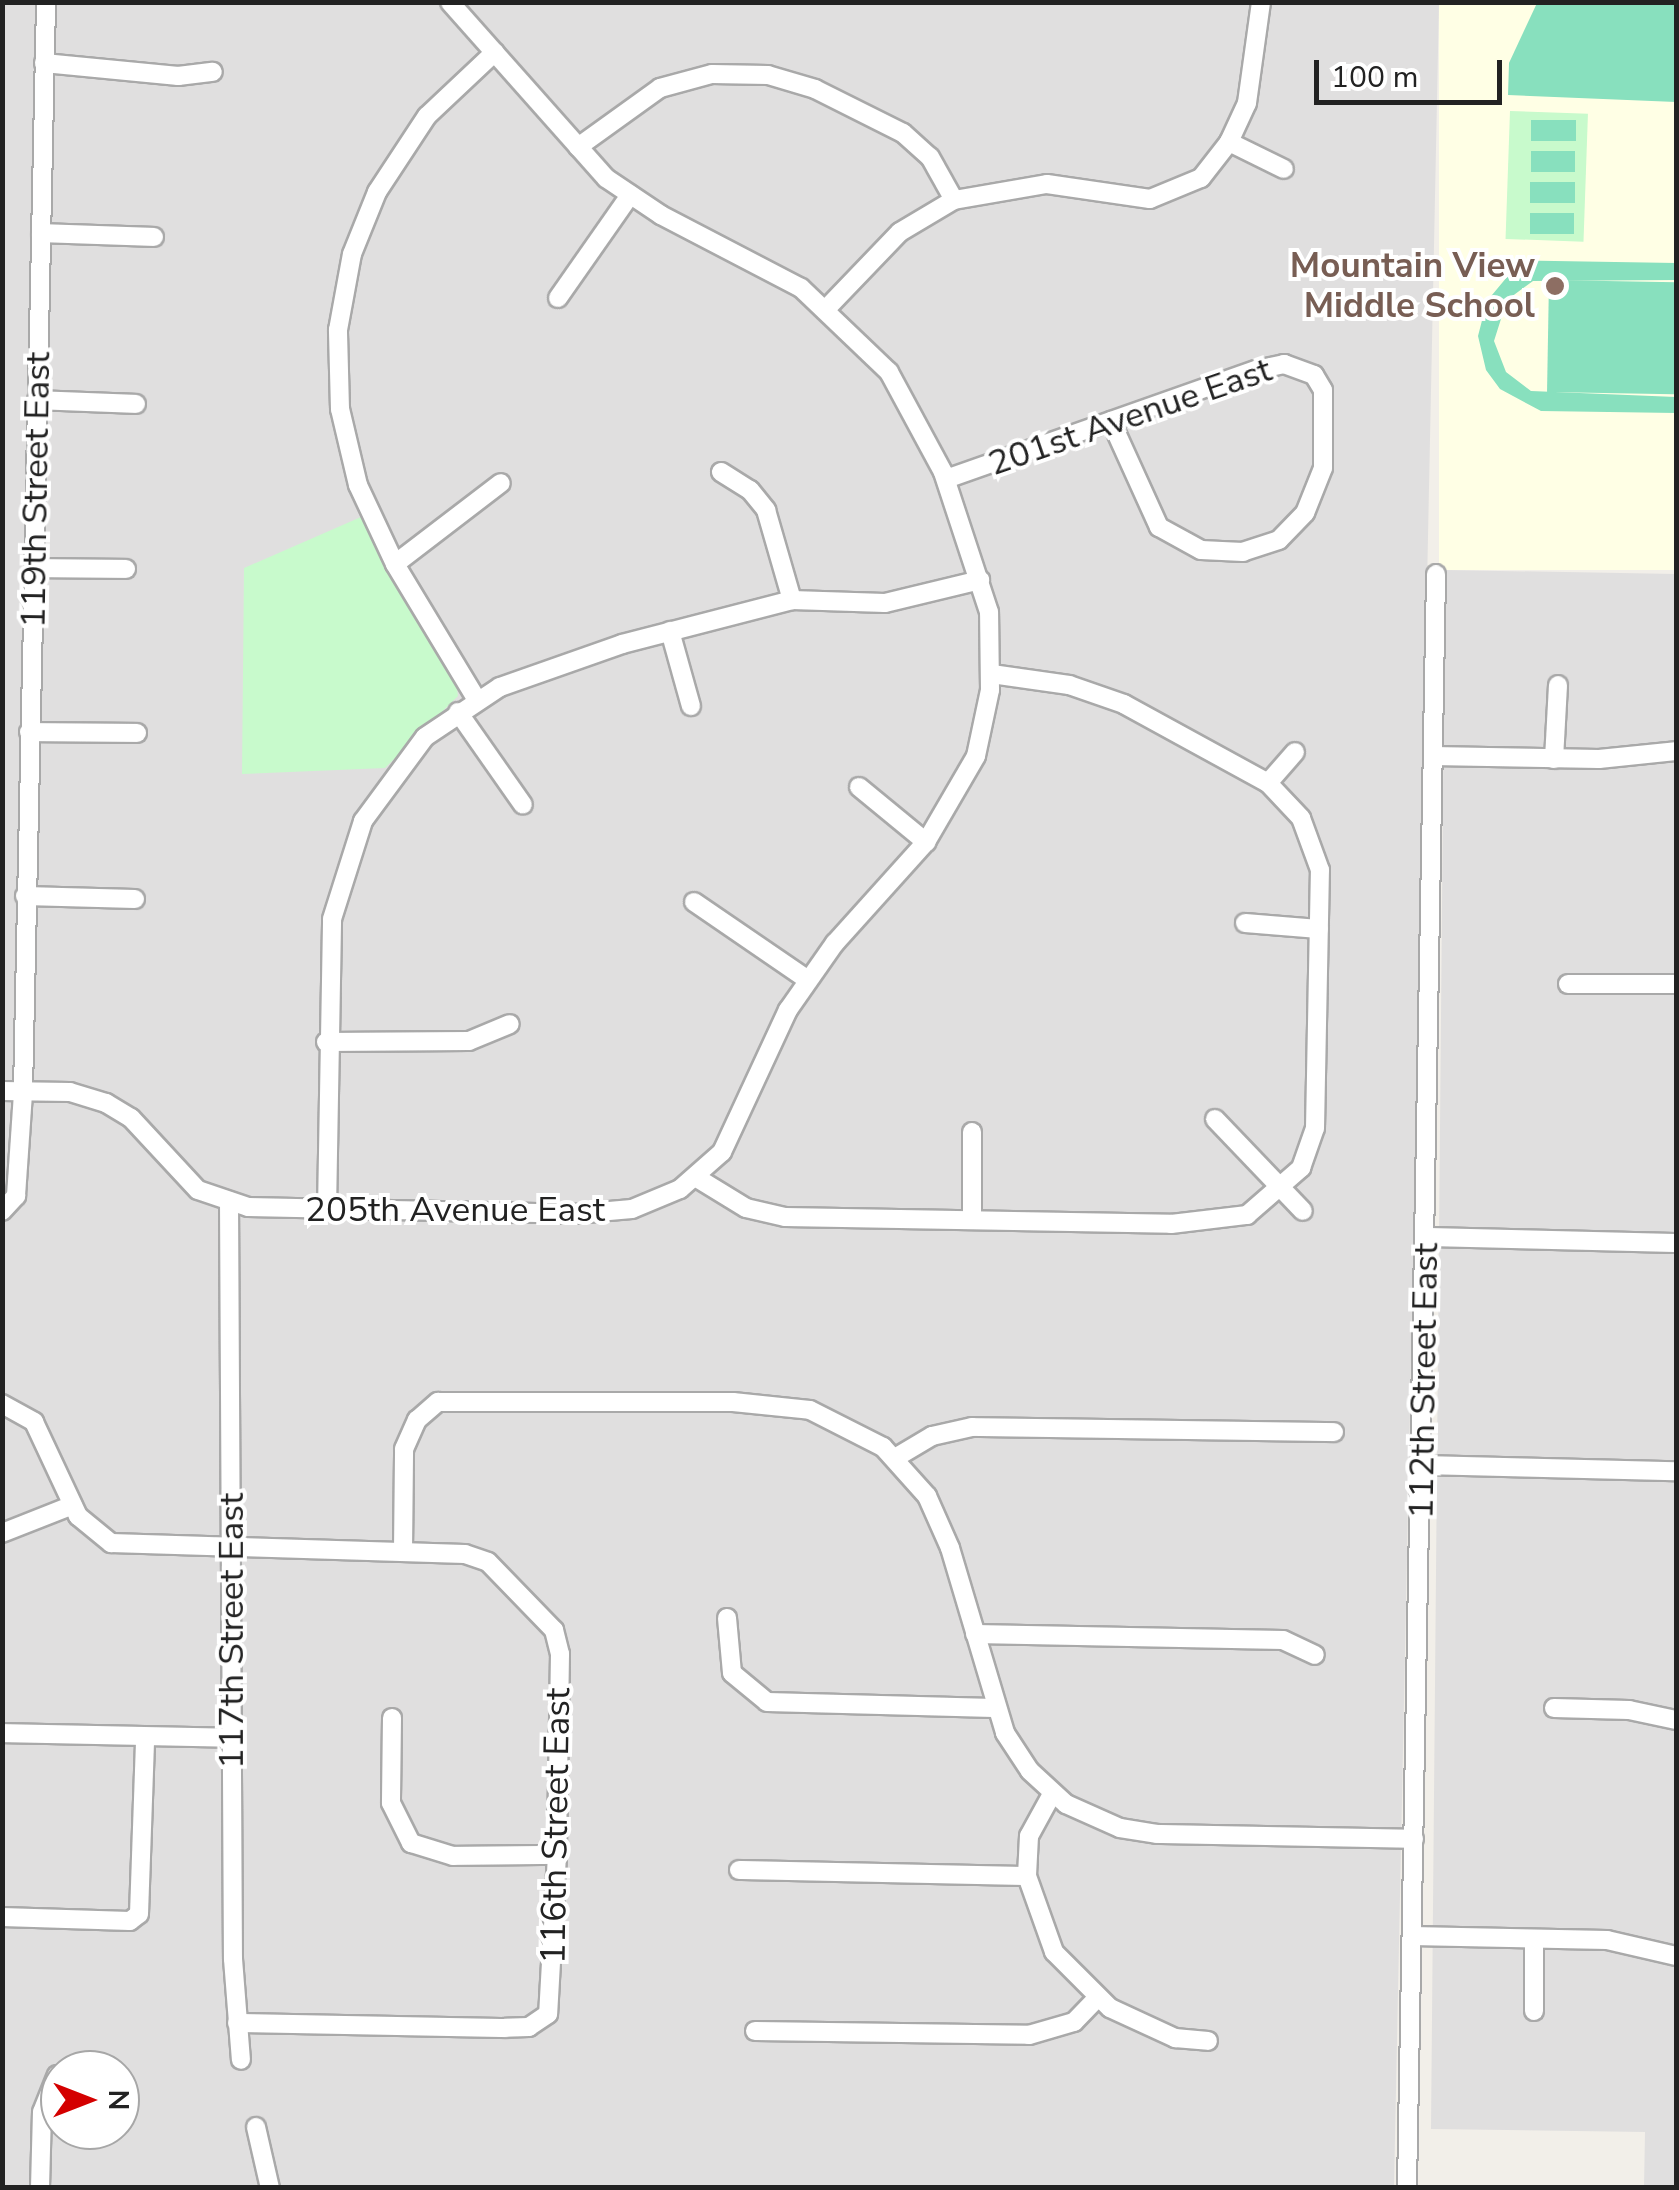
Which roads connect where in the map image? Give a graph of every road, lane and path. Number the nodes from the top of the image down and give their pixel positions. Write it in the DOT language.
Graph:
graph roads {
  1 [pos="46,2"];
  2 [pos="450,2"];
  3 [pos="1261,2"];
  4 [pos="495,52"];
  5 [pos="44,63"];
  6 [pos="214,72"];
  7 [pos="1229,142"];
  8 [pos="578,147"];
  9 [pos="1284,169"];
  10 [pos="630,195"];
  11 [pos="954,200"];
  12 [pos="42,233"];
  13 [pos="154,237"];
  14 [pos="558,298"];
  15 [pos="827,308"];
  16 [pos="38,400"];
  17 [pos="136,404"];
  18 [pos="1112,420"];
  19 [pos="721,472"];
  20 [pos="946,480"];
  21 [pos="501,482"];
  22 [pos="395,564"];
  23 [pos="36,568"];
  24 [pos="126,569"];
  25 [pos="1436,574"];
  26 [pos="980,580"];
  27 [pos="792,600"];
  28 [pos="670,631"];
  29 [pos="992,674"];
  30 [pos="1558,684"];
  31 [pos="477,700"];
  32 [pos="691,706"];
  33 [pos="458,712"];
  34 [pos="28,732"];
  35 [pos="136,733"];
  36 [pos="1676,751"];
  37 [pos="1295,752"];
  38 [pos="1433,756"];
  39 [pos="1554,759"];
  40 [pos="1268,783"];
  41 [pos="859,786"];
  42 [pos="523,805"];
  43 [pos="926,842"];
  44 [pos="24,896"];
  45 [pos="135,899"];
  46 [pos="694,902"];
  47 [pos="1245,923"];
  48 [pos="1319,928"];
  49 [pos="808,980"];
  50 [pos="1568,984"];
  51 [pos="1676,984"];
  52 [pos="510,1024"];
  53 [pos="326,1042"];
  54 [pos="2,1091"];
  55 [pos="23,1092"];
  56 [pos="1215,1119"];
  57 [pos="972,1132"];
  58 [pos="696,1178"];
  59 [pos="1282,1189"];
  60 [pos="229,1202"];
  61 [pos="327,1210"];
  62 [pos="2,1211"];
  63 [pos="1303,1211"];
  64 [pos="972,1220"];
  65 [pos="1428,1237"];
  66 [pos="1676,1243"];
  67 [pos="2,1404"];
  68 [pos="1334,1432"];
  69 [pos="895,1458"];
  70 [pos="1422,1464"];
  71 [pos="1676,1471"];
  72 [pos="72,1505"];
  73 [pos="2,1533"];
  74 [pos="234,1548"];
  75 [pos="403,1552"];
  76 [pos="727,1618"];
  77 [pos="975,1634"];
  78 [pos="1315,1655"];
  79 [pos="994,1708"];
  80 [pos="1554,1708"];
  81 [pos="392,1718"];
  82 [pos="1676,1720"];
  83 [pos="2,1733"];
  84 [pos="144,1738"];
  85 [pos="234,1738"];
  86 [pos="1052,1794"];
  87 [pos="1414,1839"];
  88 [pos="556,1855"];
  89 [pos="740,1870"];
  90 [pos="1027,1876"];
  91 [pos="2,1918"];
  92 [pos="1412,1936"];
  93 [pos="1534,1940"];
  94 [pos="1676,1956"];
  95 [pos="1096,1999"];
  96 [pos="1534,2011"];
  97 [pos="237,2023"];
  98 [pos="754,2030"];
  99 [pos="1208,2042"];
  100 [pos="240,2060"];
  101 [pos="256,2126"];
  102 [pos="41,2150"];
  103 [pos="40,2188"];
  104 [pos="270,2188"];
  105 [pos="1407,2188"];
  1 -- 5 [label="street, 119th Street East"];
  2 -- 4 [label="street"];
  3 -- 7 [label="street"];
  4 -- 8 [label="street"];
  4 -- 22 [label="street"];
  5 -- 6 [label="street"];
  5 -- 12 [label="street, 119th Street East"];
  7 -- 9 [label="street"];
  7 -- 11 [label="street"];
  8 -- 10 [label="street"];
  8 -- 11 [label="street"];
  10 -- 14 [label="street"];
  10 -- 15 [label="street"];
  11 -- 15 [label="street"];
  12 -- 13 [label="street"];
  12 -- 16 [label="street, 119th Street East"];
  15 -- 20 [label="street"];
  16 -- 17 [label="street"];
  16 -- 23 [label="street, 119th Street East"];
  18 -- 18 [label="street, 201st Avenue East"];
  18 -- 20 [label="street, 201st Avenue East"];
  19 -- 27 [label="street"];
  20 -- 26 [label="street"];
  21 -- 22 [label="street"];
  22 -- 31 [label="street"];
  23 -- 24 [label="street"];
  23 -- 34 [label="street, 119th Street East"];
  25 -- 38 [label="street, 112th Street East"];
  26 -- 27 [label="street"];
  26 -- 29 [label="street"];
  27 -- 28 [label="street"];
  28 -- 31 [label="street"];
  28 -- 32 [label="street"];
  29 -- 40 [label="street"];
  29 -- 43 [label="street"];
  30 -- 39 [label="street"];
  31 -- 33 [label="street"];
  33 -- 42 [label="street"];
  33 -- 53 [label="street"];
  34 -- 35 [label="street"];
  34 -- 44 [label="street, 119th Street East"];
  36 -- 39 [label="street"];
  37 -- 40 [label="street"];
  38 -- 39 [label="street"];
  38 -- 65 [label="street, 112th Street East"];
  40 -- 48 [label="street"];
  41 -- 43 [label="street"];
  43 -- 49 [label="street"];
  44 -- 45 [label="street"];
  44 -- 55 [label="street, 119th Street East"];
  46 -- 49 [label="street"];
  47 -- 48 [label="street"];
  48 -- 59 [label="street"];
  49 -- 58 [label="street"];
  50 -- 51 [label="street"];
  52 -- 53 [label="street"];
  53 -- 61 [label="street"];
  54 -- 55 [label="street, 205th Avenue East"];
  55 -- 60 [label="street, 205th Avenue East"];
  55 -- 62 [label="street, 119th Street East"];
  56 -- 59 [label="street"];
  57 -- 64 [label="street"];
  58 -- 61 [label="street, 205th Avenue East"];
  58 -- 64 [label="street"];
  59 -- 63 [label="street"];
  59 -- 64 [label="street"];
  60 -- 61 [label="street, 205th Avenue East"];
  60 -- 74 [label="street, 117th Street East"];
  65 -- 66 [label="street"];
  65 -- 70 [label="street, 112th Street East"];
  67 -- 72 [label="street"];
  68 -- 69 [label="street"];
  69 -- 75 [label="street"];
  69 -- 77 [label="street"];
  70 -- 71 [label="street"];
  70 -- 87 [label="street, 112th Street East"];
  72 -- 73 [label="street"];
  72 -- 74 [label="street"];
  74 -- 75 [label="street"];
  74 -- 85 [label="street, 117th Street East"];
  75 -- 88 [label="street, 116th Street East"];
  76 -- 79 [label="street"];
  77 -- 78 [label="street"];
  77 -- 79 [label="street"];
  79 -- 86 [label="street"];
  80 -- 82 [label="street"];
  81 -- 88 [label="street"];
  83 -- 84 [label="street"];
  84 -- 85 [label="street"];
  84 -- 91 [label="street"];
  85 -- 97 [label="street, 117th Street East"];
  86 -- 87 [label="street"];
  86 -- 90 [label="street"];
  87 -- 92 [label="street, 112th Street East"];
  88 -- 97 [label="street, 116th Street East"];
  89 -- 90 [label="street"];
  90 -- 95 [label="street"];
  92 -- 93 [label="street"];
  92 -- 105 [label="street, 112th Street East"];
  93 -- 94 [label="street"];
  93 -- 96 [label="street"];
  95 -- 98 [label="street"];
  95 -- 99 [label="street"];
  97 -- 100 [label="street, 117th Street East"];
  101 -- 104 [label="street"];
  102 -- 103 [label="street"];
}
